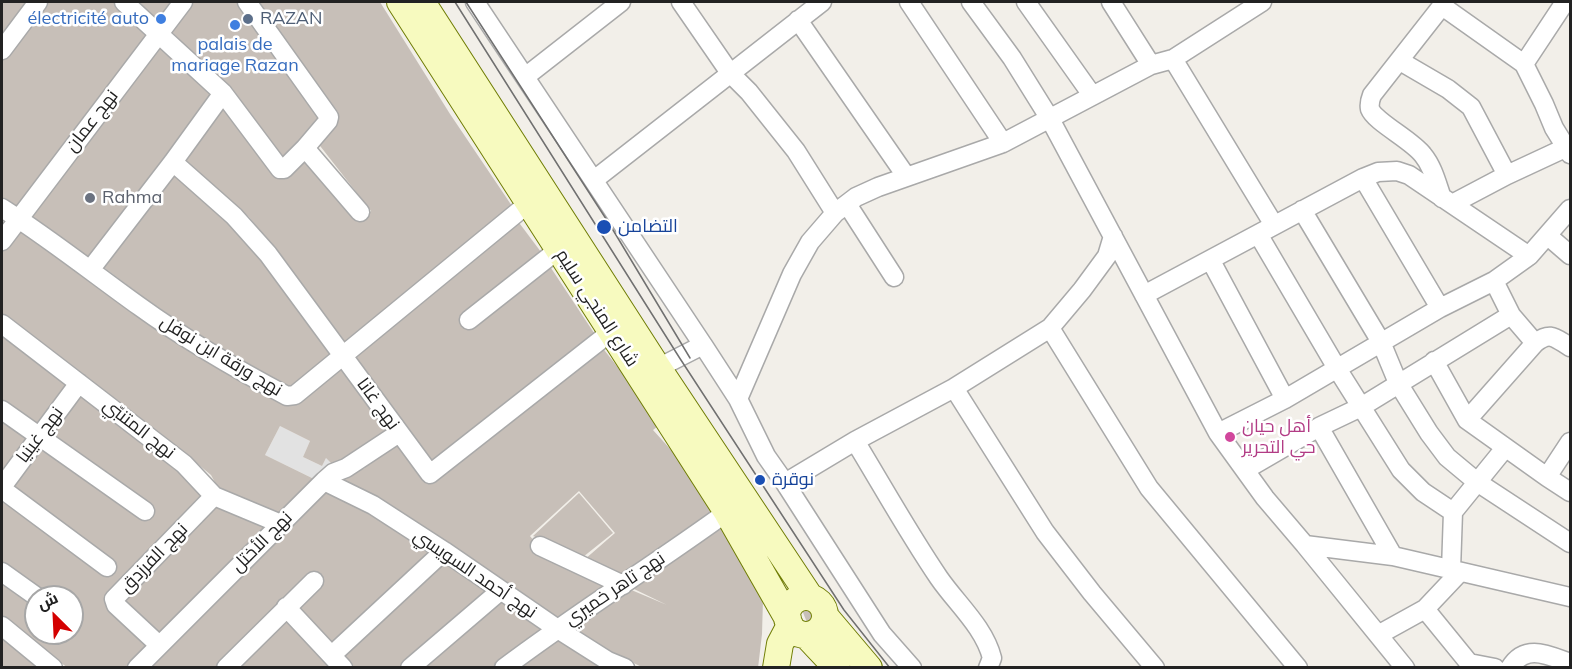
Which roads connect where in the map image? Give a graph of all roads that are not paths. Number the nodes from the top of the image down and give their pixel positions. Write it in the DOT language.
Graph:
graph roads {
  1 [pos="38,2"];
  2 [pos="124,2"];
  3 [pos="183,2"];
  4 [pos="247,2"];
  5 [pos="400,2"];
  6 [pos="422,2"];
  7 [pos="475,2"];
  8 [pos="681,2"];
  9 [pos="909,2"];
  10 [pos="971,2"];
  11 [pos="1026,2"];
  12 [pos="1111,2"];
  13 [pos="1262,2"];
  14 [pos="1565,2"];
  15 [pos="614,3"];
  16 [pos="1443,4"];
  17 [pos="809,8"];
  18 [pos="159,34"];
  19 [pos="2,50"];
  20 [pos="1173,59"];
  21 [pos="1400,61"];
  22 [pos="1524,64"];
  23 [pos="1151,65"];
  24 [pos="730,73"];
  25 [pos="525,77"];
  26 [pos="223,93"];
  27 [pos="1092,95"];
  28 [pos="1050,119"];
  29 [pos="1003,142"];
  30 [pos="305,148"];
  31 [pos="1568,151"];
  32 [pos="173,162"];
  33 [pos="1507,175"];
  34 [pos="906,177"];
  35 [pos="1363,178"];
  36 [pos="594,180"];
  37 [pos="1447,201"];
  38 [pos="530,202"];
  39 [pos="2,208"];
  40 [pos="841,209"];
  41 [pos="1570,209"];
  42 [pos="1302,210"];
  43 [pos="360,212"];
  44 [pos="18,218"];
  45 [pos="1266,230"];
  46 [pos="1113,236"];
  47 [pos="1548,236"];
  48 [pos="2,241"];
  49 [pos="559,249"];
  50 [pos="1570,255"];
  51 [pos="1529,256"];
  52 [pos="1211,261"];
  53 [pos="90,270"];
  54 [pos="894,277"];
  55 [pos="1494,281"];
  56 [pos="1144,295"];
  57 [pos="1440,308"];
  58 [pos="1510,315"];
  59 [pos="469,320"];
  60 [pos="2,324"];
  61 [pos="1050,328"];
  62 [pos="612,331"];
  63 [pos="1381,342"];
  64 [pos="1535,344"];
  65 [pos="703,345"];
  66 [pos="1570,347"];
  67 [pos="342,354"];
  68 [pos="1434,361"];
  69 [pos="658,368"];
  70 [pos="1338,370"];
  71 [pos="79,383"];
  72 [pos="1398,384"];
  73 [pos="954,388"];
  74 [pos="738,399"];
  75 [pos="1286,399"];
  76 [pos="1361,406"];
  77 [pos="2,410"];
  78 [pos="1467,420"];
  79 [pos="1319,427"];
  80 [pos="399,433"];
  81 [pos="1218,433"];
  82 [pos="38,438"];
  83 [pos="855,441"];
  84 [pos="1570,441"];
  85 [pos="1505,448"];
  86 [pos="1245,470"];
  87 [pos="1547,477"];
  88 [pos="324,481"];
  89 [pos="1477,482"];
  90 [pos="785,483"];
  91 [pos="2,488"];
  92 [pos="1570,492"];
  93 [pos="214,496"];
  94 [pos="145,511"];
  95 [pos="727,512"];
  96 [pos="1453,512"];
  97 [pos="281,524"];
  98 [pos="1570,543"];
  99 [pos="1305,545"];
  100 [pos="540,546"];
  101 [pos="444,551"];
  102 [pos="1394,556"];
  103 [pos="107,567"];
  104 [pos="1456,571"];
  105 [pos="2,572"];
  106 [pos="314,581"];
  107 [pos="623,585"];
  108 [pos="24,588"];
  109 [pos="500,591"];
  110 [pos="1570,597"];
  111 [pos="817,607"];
  112 [pos="286,608"];
  113 [pos="1425,609"];
  114 [pos="2,626"];
  115 [pos="556,628"];
  116 [pos="796,628"];
  117 [pos="1378,635"];
  118 [pos="159,645"];
  119 [pos="338,661"];
  120 [pos="1570,663"];
  121 [pos="613,665"];
  122 [pos="1467,665"];
  123 [pos="232,666"];
  124 [pos="411,667"];
  125 [pos="53,668"];
  126 [pos="137,668"];
  127 [pos="504,668"];
  128 [pos="776,668"];
  129 [pos="837,668"];
  130 [pos="868,668"];
  131 [pos="912,668"];
  132 [pos="988,668"];
  133 [pos="1155,668"];
  134 [pos="1298,668"];
  135 [pos="1404,668"];
  136 [pos="1495,668"];
  137 [pos="1510,668"];
  1 -- 19 [label="street"];
  2 -- 18 [label="street"];
  3 -- 18 [label="street, نهج عمان"];
  4 -- 30 [label="street"];
  5 -- 38 [label="main road, شارع المنجي سليم"];
  6 -- 69 [label="main road, شارع المنجي سليم"];
  7 -- 25 [label="street"];
  8 -- 24 [label="street"];
  9 -- 29 [label="street"];
  10 -- 28 [label="street"];
  11 -- 27 [label="street"];
  12 -- 23 [label="street"];
  13 -- 20 [label="street"];
  14 -- 22 [label="street"];
  15 -- 25 [label="street"];
  16 -- 21 [label="street"];
  16 -- 22 [label="street"];
  17 -- 24 [label="street"];
  17 -- 34 [label="street"];
  18 -- 26 [label="street"];
  18 -- 44 [label="street, نهج عمان"];
  20 -- 23 [label="street"];
  20 -- 45 [label="street"];
  21 -- 33 [label="street"];
  21 -- 37 [label="street"];
  22 -- 31 [label="street"];
  23 -- 27 [label="street"];
  24 -- 36 [label="street"];
  24 -- 40 [label="street"];
  25 -- 36 [label="street"];
  26 -- 30 [label="street"];
  26 -- 32 [label="street"];
  27 -- 28 [label="street"];
  28 -- 29 [label="street"];
  28 -- 46 [label="street"];
  29 -- 34 [label="street"];
  30 -- 43 [label="street"];
  31 -- 33 [label="street"];
  32 -- 53 [label="street"];
  32 -- 67 [label="street, نهج غانا"];
  33 -- 37 [label="street"];
  34 -- 40 [label="street"];
  35 -- 37 [label="street"];
  35 -- 42 [label="street"];
  35 -- 57 [label="street"];
  36 -- 65 [label="street"];
  37 -- 51 [label="street"];
  38 -- 49 [label="main road, شارع المنجي سليم"];
  38 -- 67 [label="street, نهج ورقة ابن نوفل"];
  39 -- 44 [label="street, نهج ورقة ابن نوفل"];
  40 -- 54 [label="street"];
  40 -- 74 [label="street"];
  41 -- 47 [label="street"];
  42 -- 45 [label="street"];
  42 -- 63 [label="street"];
  44 -- 48 [label="street, نهج عمان"];
  44 -- 53 [label="street, نهج ورقة ابن نوفل"];
  45 -- 52 [label="street"];
  45 -- 70 [label="street"];
  46 -- 56 [label="street"];
  46 -- 61 [label="street"];
  47 -- 50 [label="street"];
  47 -- 51 [label="street"];
  49 -- 59 [label="street"];
  49 -- 62 [label="main road, شارع المنجي سليم"];
  51 -- 55 [label="street"];
  52 -- 56 [label="street"];
  52 -- 75 [label="street"];
  53 -- 67 [label="street, نهج ورقة ابن نوفل"];
  55 -- 57 [label="street"];
  55 -- 58 [label="street"];
  56 -- 81 [label="street"];
  57 -- 63 [label="street"];
  58 -- 64 [label="street"];
  58 -- 68 [label="street"];
  60 -- 71 [label="street, نهج المتنبّي"];
  61 -- 73 [label="street"];
  61 -- 134 [label="street"];
  62 -- 80 [label="street, نهج غانا"];
  62 -- 95 [label="main road, شارع المنجي سليم"];
  63 -- 70 [label="street"];
  63 -- 72 [label="street"];
  64 -- 66 [label="street"];
  64 -- 78 [label="street"];
  65 -- 69 [label="street"];
  65 -- 74 [label="street"];
  67 -- 80 [label="street, نهج غانا"];
  68 -- 72 [label="street"];
  68 -- 78 [label="street"];
  69 -- 111 [label="main road, شارع المنجي سليم"];
  70 -- 75 [label="street"];
  70 -- 76 [label="street"];
  71 -- 82 [label="street, نهج غينيا"];
  71 -- 93 [label="street, نهج المتنبّي"];
  72 -- 76 [label="street"];
  72 -- 89 [label="street"];
  73 -- 83 [label="street"];
  73 -- 133 [label="street"];
  74 -- 90 [label="street"];
  75 -- 81 [label="street"];
  76 -- 79 [label="street"];
  76 -- 96 [label="street"];
  77 -- 82 [label="street"];
  78 -- 85 [label="street"];
  79 -- 86 [label="street"];
  79 -- 102 [label="street"];
  80 -- 88 [label="street, نهج الأختل"];
  81 -- 86 [label="street"];
  82 -- 91 [label="street, نهج غينيا"];
  82 -- 94 [label="street"];
  83 -- 90 [label="street"];
  83 -- 132 [label="street"];
  84 -- 87 [label="street"];
  85 -- 87 [label="street"];
  85 -- 89 [label="street"];
  86 -- 99 [label="street"];
  87 -- 92 [label="street"];
  88 -- 97 [label="street, نهج الأختل"];
  88 -- 101 [label="street, نهج أحمد السويسي"];
  89 -- 96 [label="street"];
  89 -- 98 [label="street"];
  90 -- 131 [label="street"];
  91 -- 103 [label="street"];
  93 -- 97 [label="street, نهج المتنبّي"];
  93 -- 118 [label="street, نهج الفرزدق"];
  95 -- 107 [label="street, نهج تاهر خميري"];
  95 -- 116 [label="main road, شارع المنجي سليم"];
  96 -- 104 [label="street"];
  97 -- 118 [label="street, نهج الأختل"];
  99 -- 102 [label="street"];
  99 -- 117 [label="street"];
  100 -- 107 [label="street"];
  101 -- 109 [label="street, نهج أحمد السويسي"];
  101 -- 119 [label="street"];
  102 -- 104 [label="street"];
  104 -- 110 [label="street"];
  104 -- 113 [label="street"];
  105 -- 108 [label="street"];
  106 -- 112 [label="street"];
  107 -- 115 [label="street, نهج تاهر خميري"];
  109 -- 115 [label="street, نهج أحمد السويسي"];
  109 -- 124 [label="street"];
  111 -- 116 [label="main road"];
  111 -- 116 [label="main road"];
  111 -- 130 [label="main road, شارع المنجي سليم"];
  112 -- 119 [label="street"];
  112 -- 123 [label="street"];
  113 -- 117 [label="street"];
  113 -- 122 [label="street"];
  114 -- 125 [label="street"];
  115 -- 121 [label="street, نهج أحمد السويسي"];
  115 -- 127 [label="street, نهج تاهر خميري"];
  116 -- 128 [label="main road"];
  116 -- 129 [label="main road, شارع المنجي سليم"];
  117 -- 135 [label="street"];
  118 -- 126 [label="street, نهج الأختل"];
  120 -- 137 [label="street"];
  122 -- 136 [label="street"];
}
